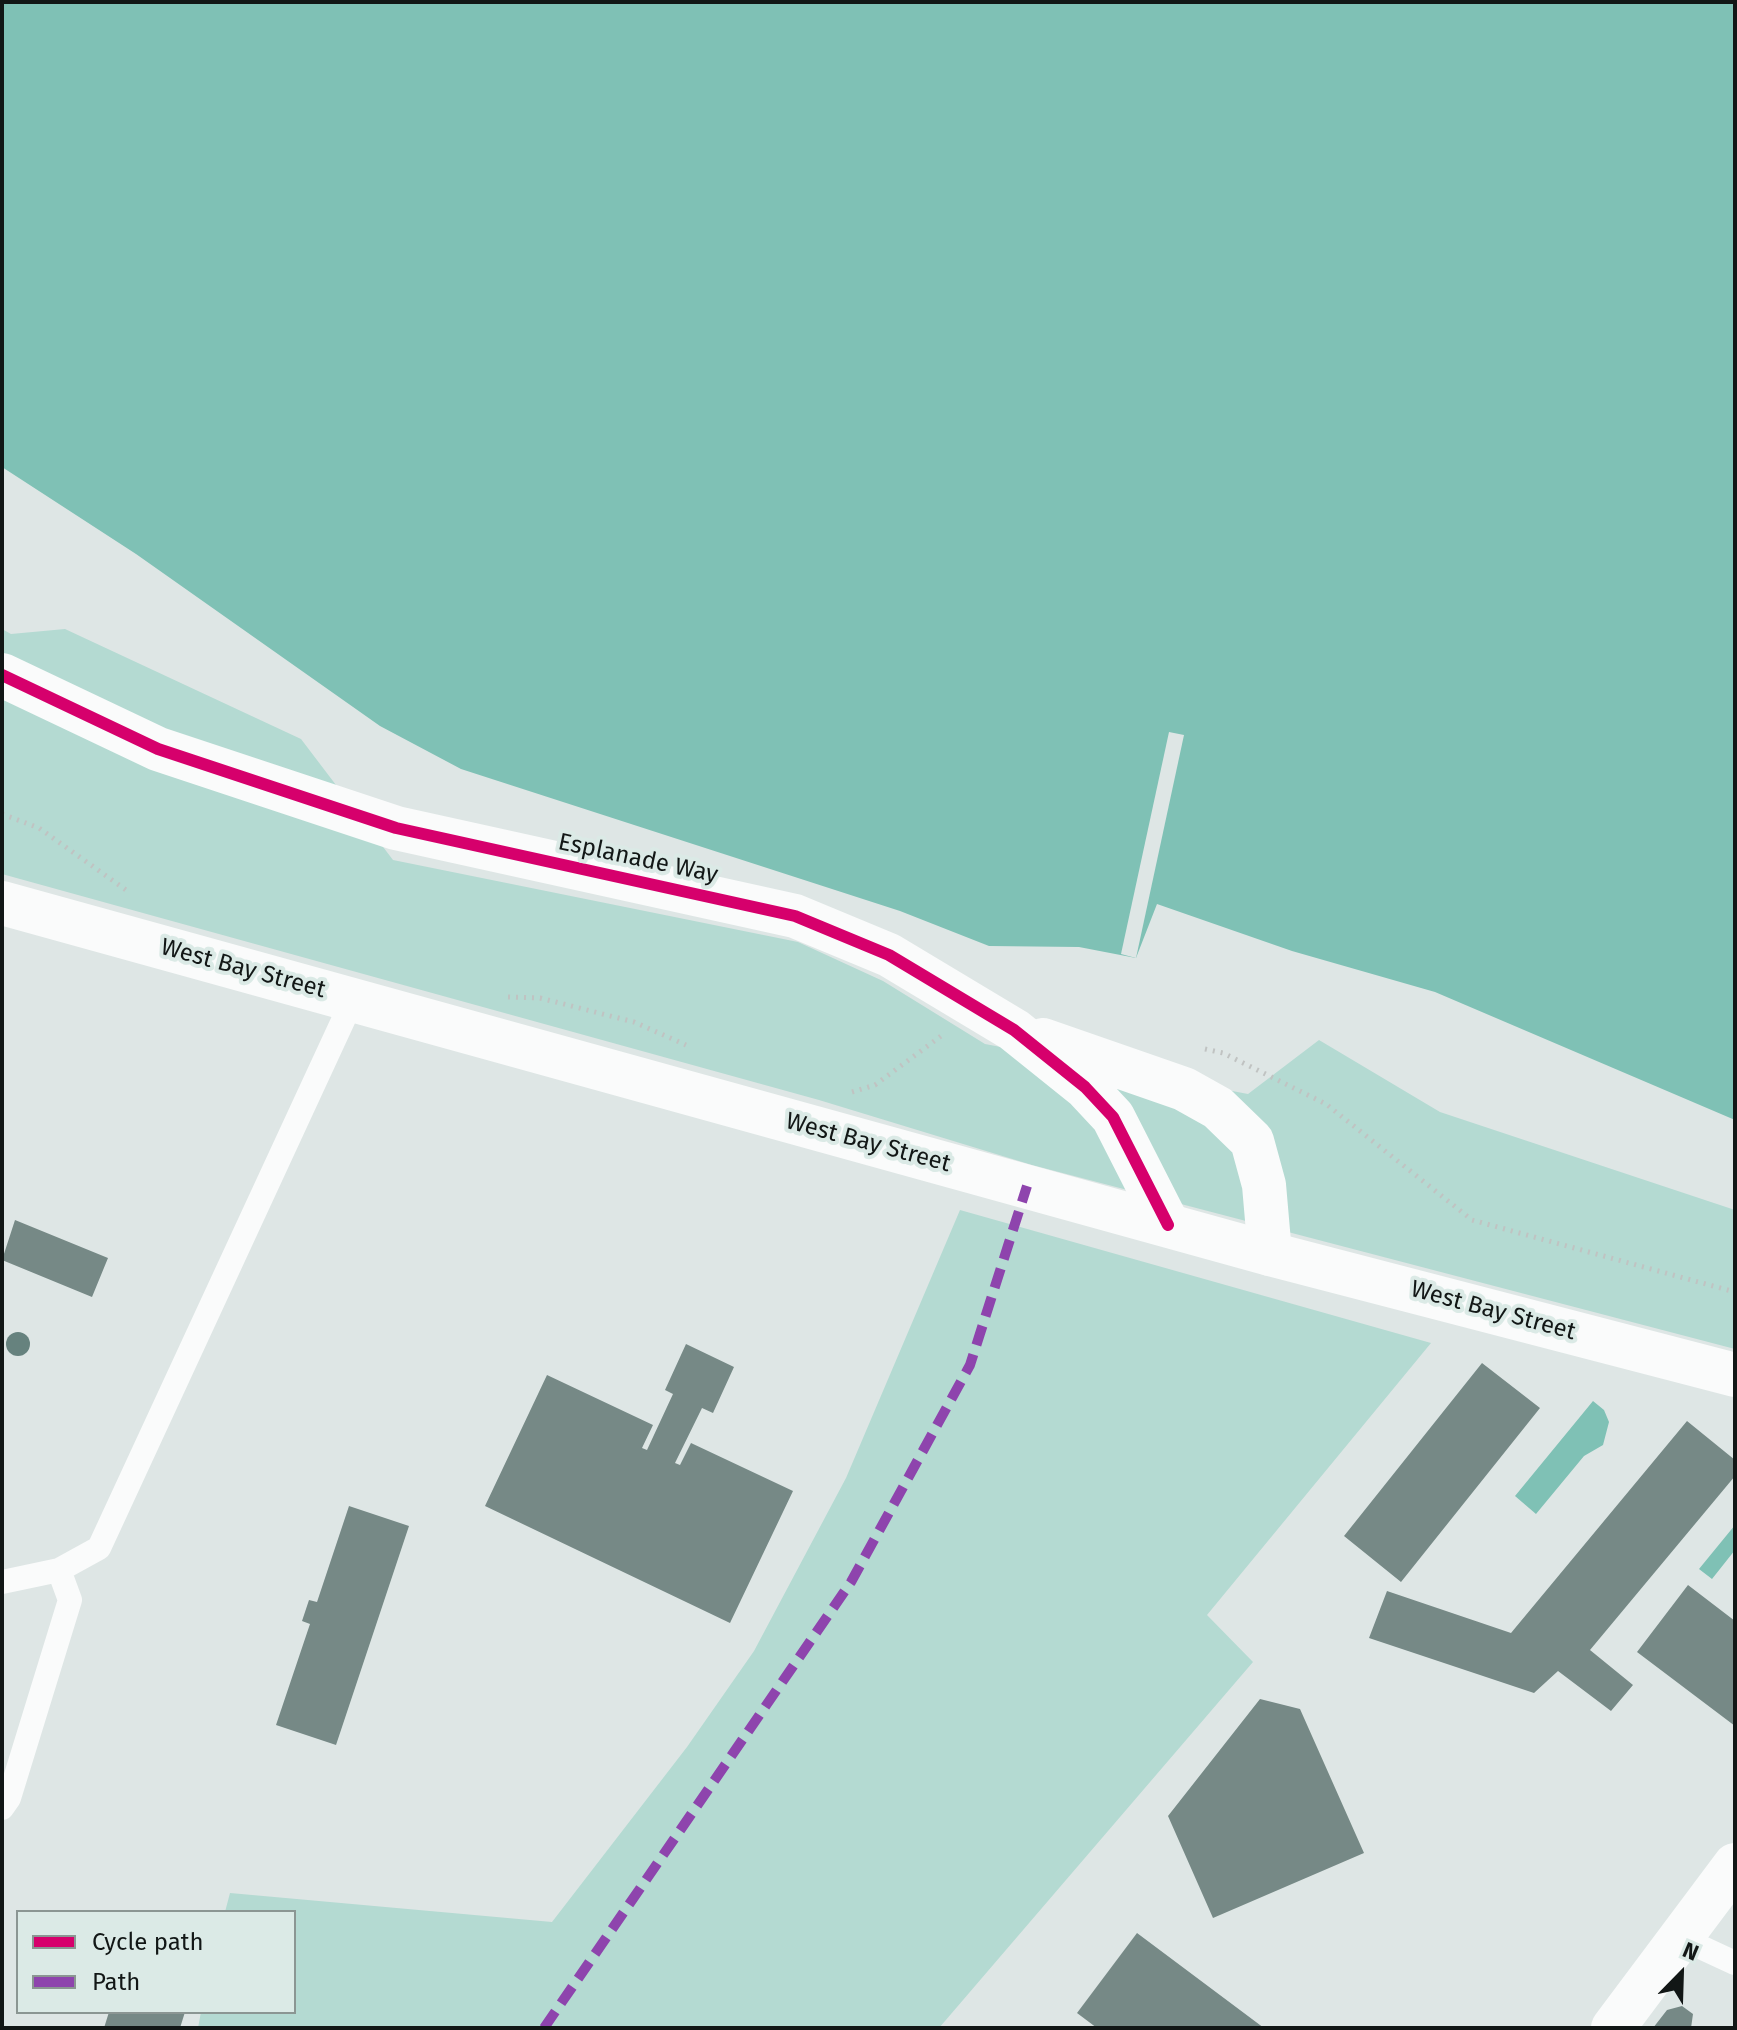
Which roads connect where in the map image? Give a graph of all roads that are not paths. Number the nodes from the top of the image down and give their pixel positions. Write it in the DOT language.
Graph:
graph roads {
  1 [pos="2,675"];
  2 [pos="2,903"];
  3 [pos="353,999"];
  4 [pos="996,1019"];
  5 [pos="1168,1225"];
  6 [pos="1270,1254"];
  7 [pos="1735,1375"];
  8 [pos="59,1570"];
  9 [pos="2,1582"];
  10 [pos="2,1808"];
  11 [pos="1735,1865"];
  12 [pos="1681,1938"];
  13 [pos="1735,1963"];
  14 [pos="1613,2028"];
  1 -- 4 [label="main road, Esplanade Way"];
  2 -- 3 [label="main road, West Bay Street"];
  3 -- 5 [label="main road, West Bay Street"];
  3 -- 8 [label="lane"];
  4 -- 5 [label="main road, Esplanade Way"];
  4 -- 6 [label="main road, Esplanade Way"];
  5 -- 6 [label="main road, West Bay Street"];
  6 -- 7 [label="main road, West Bay Street"];
  8 -- 9 [label="lane"];
  8 -- 10 [label="lane"];
  11 -- 12 [label="main road"];
  12 -- 13 [label="lane"];
  12 -- 14 [label="main road"];
}
